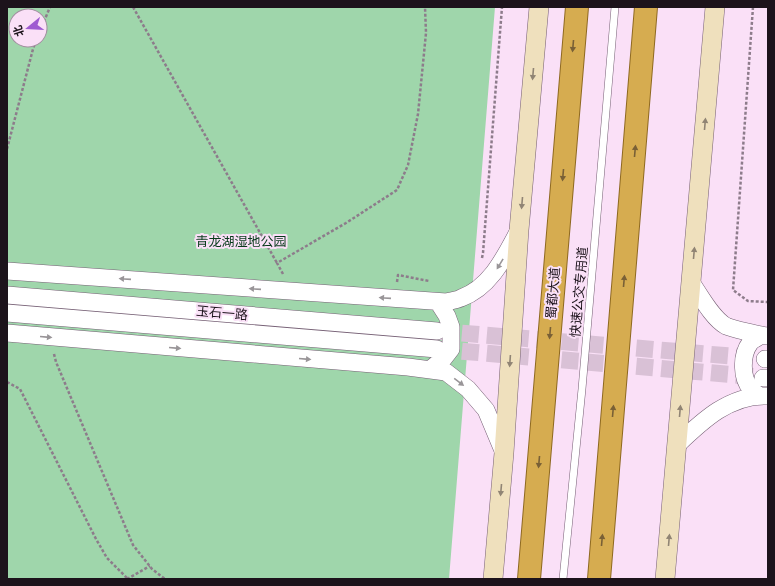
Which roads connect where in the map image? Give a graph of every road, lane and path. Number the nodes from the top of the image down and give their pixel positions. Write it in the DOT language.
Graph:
graph roads {
  1 [pos="133,7"];
  2 [pos="426,7"];
  3 [pos="502,7"];
  4 [pos="539,7"];
  5 [pos="577,7"];
  6 [pos="615,7"];
  7 [pos="646,7"];
  8 [pos="715,7"];
  9 [pos="753,7"];
  10 [pos="33,48"];
  11 [pos="7,149"];
  12 [pos="519,230"];
  13 [pos="481,259"];
  14 [pos="277,263"];
  15 [pos="7,271"];
  16 [pos="429,281"];
  17 [pos="691,282"];
  18 [pos="404,284"];
  19 [pos="293,292"];
  20 [pos="7,295"];
  21 [pos="438,302"];
  22 [pos="768,302"];
  23 [pos="7,313"];
  24 [pos="437,331"];
  25 [pos="7,333"];
  26 [pos="764,336"];
  27 [pos="50,337"];
  28 [pos="437,349"];
  29 [pos="429,370"];
  30 [pos="7,382"];
  31 [pos="763,396"];
  32 [pos="677,445"];
  33 [pos="504,453"];
  34 [pos="150,566"];
  35 [pos="127,579"];
  36 [pos="165,579"];
  37 [pos="493,579"];
  38 [pos="529,579"];
  39 [pos="563,579"];
  40 [pos="599,579"];
  41 [pos="665,579"];
  1 -- 14 [label="path"];
  2 -- 14 [label="path"];
  3 -- 13 [label="path"];
  4 -- 12 [label="main road, one-way"];
  5 -- 38 [label="highway, 蜀都大道, one-way"];
  6 -- 39 [label="lane, 快速公交专用道"];
  40 -- 7 [label="highway, one-way"];
  17 -- 8 [label="main road, one-way"];
  9 -- 22 [label="path"];
  10 -- 11 [label="path"];
  12 -- 21 [label="street, one-way"];
  12 -- 33 [label="main road, one-way"];
  14 -- 19 [label="path"];
  19 -- 15 [label="street, one-way"];
  16 -- 18 [label="path"];
  17 -- 26 [label="street"];
  32 -- 17 [label="main road, one-way"];
  21 -- 19 [label="street, one-way"];
  20 -- 24 [label="street, 玉石一路"];
  21 -- 29 [label="street"];
  23 -- 28 [label="street, 玉石一路"];
  25 -- 27 [label="street, one-way"];
  26 -- 31 [label="street"];
  27 -- 29 [label="street, one-way"];
  27 -- 34 [label="path"];
  29 -- 33 [label="street, one-way"];
  30 -- 35 [label="path"];
  31 -- 32 [label="street"];
  41 -- 32 [label="main road, one-way"];
  33 -- 37 [label="main road, one-way"];
  34 -- 35 [label="path"];
  34 -- 36 [label="path"];
}
